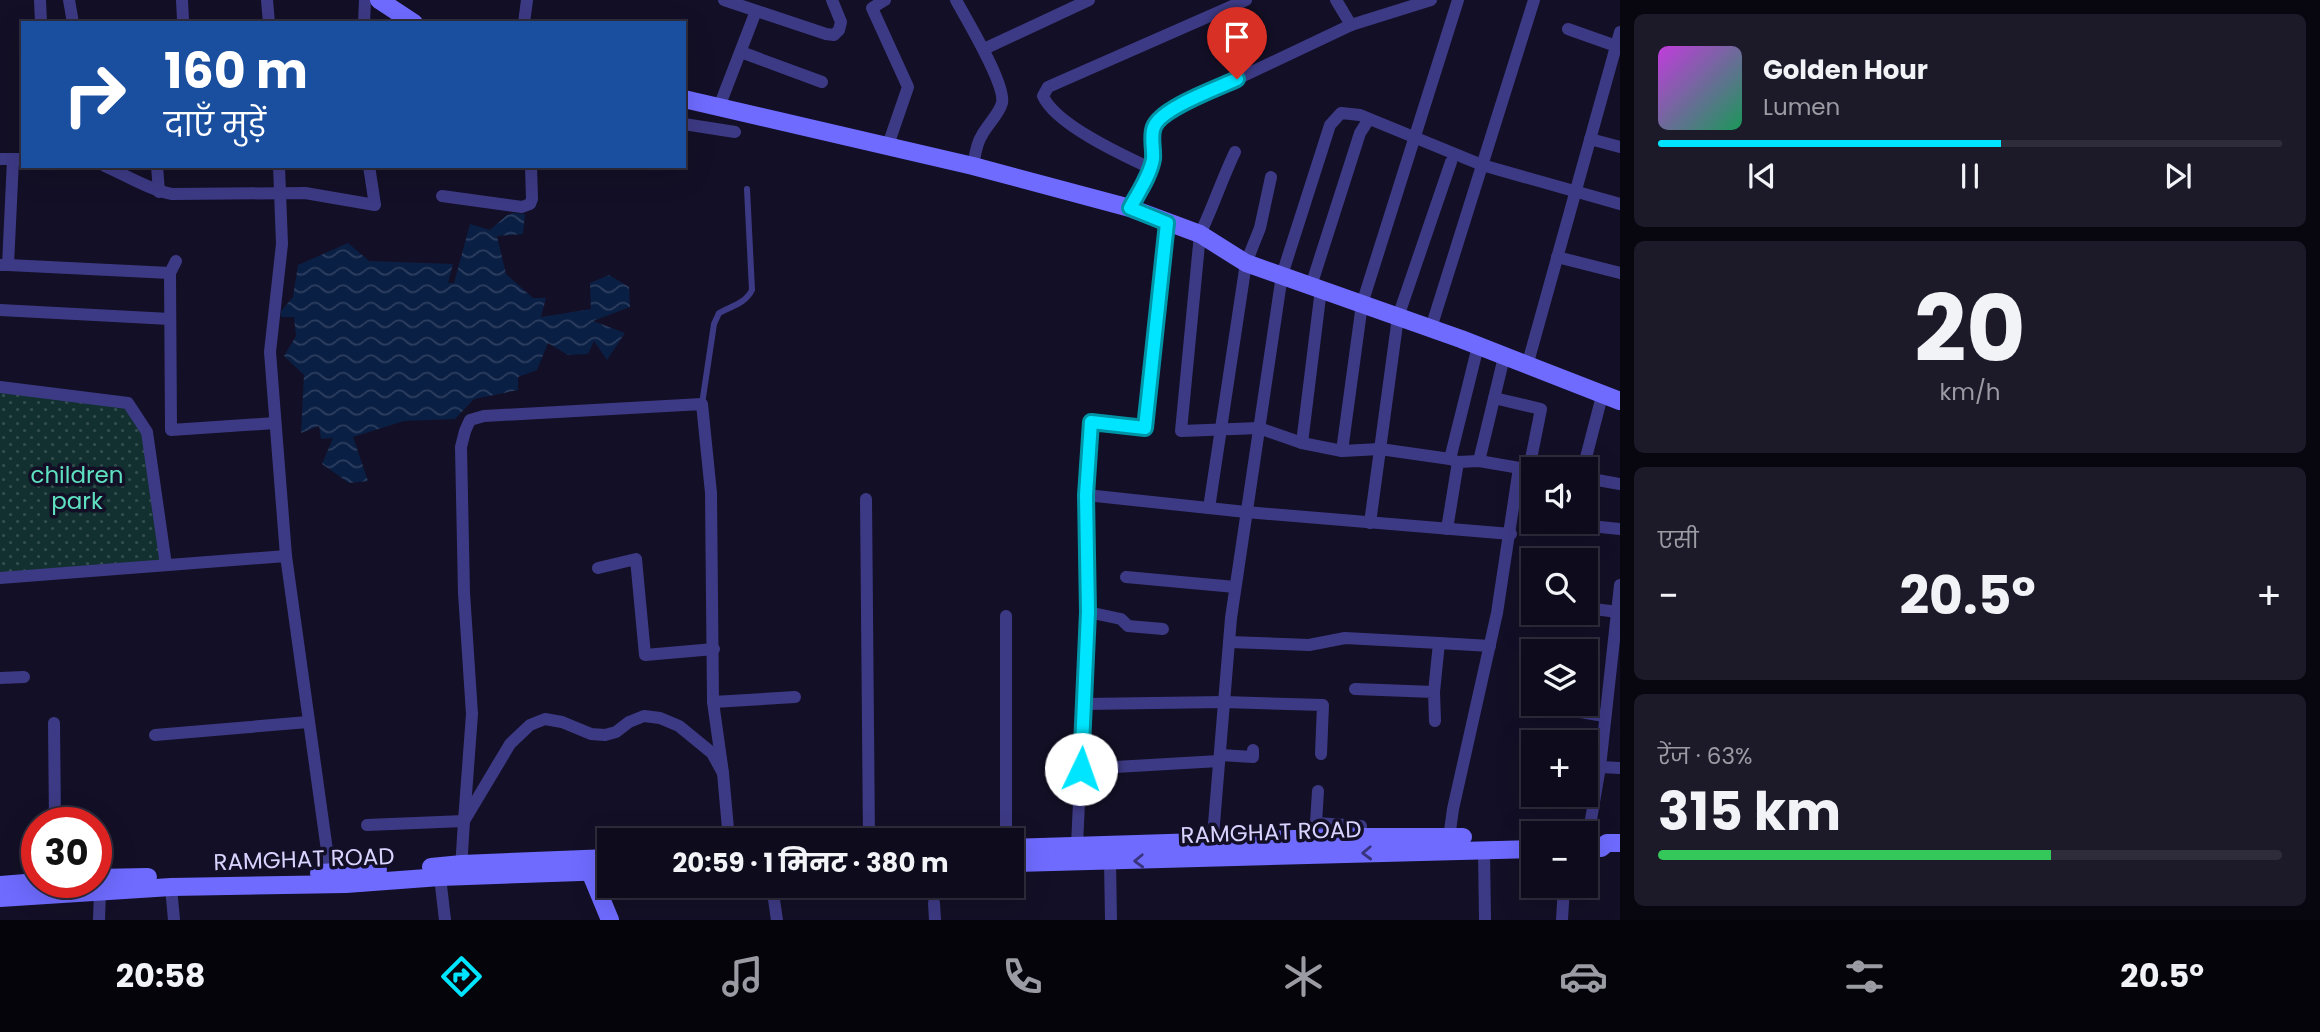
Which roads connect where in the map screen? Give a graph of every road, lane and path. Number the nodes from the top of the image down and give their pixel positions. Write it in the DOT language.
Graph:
graph roads {
  1 [pos="40,0"];
  2 [pos="69,0"];
  3 [pos="182,0"];
  4 [pos="267,0"];
  5 [pos="365,0"];
  6 [pos="379,0"];
  7 [pos="724,0"];
  8 [pos="832,0"];
  9 [pos="885,0"];
  10 [pos="956,0"];
  11 [pos="1089,0"];
  12 [pos="1246,0"];
  13 [pos="1336,0"];
  14 [pos="1431,0"];
  15 [pos="1458,0"];
  16 [pos="1534,0"];
  17 [pos="531,2"];
  18 [pos="756,11"];
  19 [pos="183,20"];
  20 [pos="41,21"];
  21 [pos="73,21"];
  22 [pos="269,21"];
  23 [pos="364,21"];
  24 [pos="411,21"];
  25 [pos="525,21"];
  26 [pos="1351,25"];
  27 [pos="1568,29"];
  28 [pos="1620,32"];
  29 [pos="1616,46"];
  30 [pos="984,49"];
  31 [pos="741,52"];
  32 [pos="822,82"];
  33 [pos="686,99"];
  34 [pos="719,107"];
  35 [pos="1369,120"];
  36 [pos="686,124"];
  37 [pos="735,132"];
  38 [pos="1415,137"];
  39 [pos="1590,139"];
  40 [pos="1620,147"];
  41 [pos="887,148"];
  42 [pos="1236,152"];
  43 [pos="12,159"];
  44 [pos="1451,162"];
  45 [pos="1482,165"];
  46 [pos="973,166"];
  47 [pos="110,168"];
  48 [pos="158,168"];
  49 [pos="279,168"];
  50 [pos="369,168"];
  51 [pos="531,168"];
  52 [pos="1150,168"];
  53 [pos="1270,177"];
  54 [pos="747,189"];
  55 [pos="1575,191"];
  56 [pos="159,192"];
  57 [pos="280,194"];
  58 [pos="442,196"];
  59 [pos="1620,204"];
  60 [pos="1130,208"];
  61 [pos="1167,223"];
  62 [pos="1200,234"];
  63 [pos="1557,257"];
  64 [pos="176,261"];
  65 [pos="1246,263"];
  66 [pos="4,265"];
  67 [pos="170,273"];
  68 [pos="1620,273"];
  69 [pos="1282,275"];
  70 [pos="1316,288"];
  71 [pos="1362,304"];
  72 [pos="0,310"];
  73 [pos="1398,317"];
  74 [pos="170,319"];
  75 [pos="1431,328"];
  76 [pos="1478,346"];
  77 [pos="1504,357"];
  78 [pos="1527,366"];
  79 [pos="0,387"];
  80 [pos="1602,396"];
  81 [pos="1494,398"];
  82 [pos="1620,401"];
  83 [pos="702,404"];
  84 [pos="275,423"];
  85 [pos="1259,428"];
  86 [pos="1221,430"];
  87 [pos="1302,443"];
  88 [pos="1380,449"];
  89 [pos="1342,451"];
  90 [pos="1530,457"];
  91 [pos="1586,457"];
  92 [pos="1454,461"];
  93 [pos="1479,461"];
  94 [pos="1521,468"];
  95 [pos="1598,480"];
  96 [pos="1620,484"];
  97 [pos="1521,493"];
  98 [pos="1086,495"];
  99 [pos="866,499"];
  100 [pos="1209,508"];
  101 [pos="1246,512"];
  102 [pos="1370,523"];
  103 [pos="1598,527"];
  104 [pos="1447,529"];
  105 [pos="1620,529"];
  106 [pos="1511,534"];
  107 [pos="286,556"];
  108 [pos="166,565"];
  109 [pos="598,568"];
  110 [pos="1126,577"];
  111 [pos="0,578"];
  112 [pos="1620,585"];
  113 [pos="1235,587"];
  114 [pos="1598,610"];
  115 [pos="1088,612"];
  116 [pos="1618,612"];
  117 [pos="1006,616"];
  118 [pos="1163,629"];
  119 [pos="1229,642"];
  120 [pos="1439,643"];
  121 [pos="1490,646"];
  122 [pos="714,649"];
  123 [pos="1616,665"];
  124 [pos="24,677"];
  125 [pos="0,678"];
  126 [pos="1355,689"];
  127 [pos="1434,692"];
  128 [pos="795,697"];
  129 [pos="713,702"];
  130 [pos="1224,702"];
  131 [pos="1084,705"];
  132 [pos="1598,715"];
  133 [pos="1604,716"];
  134 [pos="1434,721"];
  135 [pos="308,722"];
  136 [pos="54,723"];
  137 [pos="155,735"];
  138 [pos="1253,750"];
  139 [pos="1321,754"];
  140 [pos="1219,758"];
  141 [pos="1600,767"];
  142 [pos="1620,768"];
  143 [pos="1081,769"];
  144 [pos="723,773"];
  145 [pos="1318,791"];
  146 [pos="55,807"];
  147 [pos="464,821"];
  148 [pos="1590,821"];
  149 [pos="367,825"];
  150 [pos="728,828"];
  151 [pos="869,828"];
  152 [pos="1006,828"];
  153 [pos="1360,837"];
  154 [pos="1521,837"];
  155 [pos="1449,838"];
  156 [pos="1077,845"];
  157 [pos="1024,847"];
  158 [pos="1521,849"];
  159 [pos="1212,850"];
  160 [pos="1484,850"];
  161 [pos="1110,861"];
  162 [pos="597,863"];
  163 [pos="1024,863"];
  164 [pos="588,866"];
  165 [pos="597,868"];
  166 [pos="461,870"];
  167 [pos="330,872"];
  168 [pos="440,877"];
  169 [pos="257,880"];
  170 [pos="21,883"];
  171 [pos="0,885"];
  172 [pos="112,885"];
  173 [pos="112,885"];
  174 [pos="171,887"];
  175 [pos="21,894"];
  176 [pos="0,898"];
  177 [pos="98,898"];
  178 [pos="774,898"];
  179 [pos="1563,898"];
  180 [pos="934,903"];
  181 [pos="99,920"];
  182 [pos="174,920"];
  183 [pos="445,920"];
  184 [pos="610,920"];
  185 [pos="777,920"];
  186 [pos="935,920"];
  187 [pos="1111,920"];
  188 [pos="1485,920"];
  189 [pos="1562,920"];
  1 -- 20 [label="street"];
  2 -- 21 [label="street"];
  3 -- 19 [label="street"];
  4 -- 22 [label="street"];
  5 -- 23 [label="street"];
  6 -- 24 [label="main road"];
  7 -- 18 [label="street"];
  8 -- 18 [label="street"];
  9 -- 41 [label="street"];
  10 -- 30 [label="street"];
  11 -- 30 [label="street"];
  12 -- 52 [label="street"];
  13 -- 26 [label="street"];
  14 -- 26 [label="street"];
  15 -- 38 [label="street"];
  16 -- 45 [label="street"];
  17 -- 25 [label="street"];
  18 -- 31 [label="street"];
  26 -- 52 [label="street"];
  27 -- 29 [label="street"];
  28 -- 29 [label="street"];
  29 -- 39 [label="street"];
  30 -- 46 [label="street"];
  31 -- 32 [label="street"];
  31 -- 34 [label="street"];
  33 -- 34 [label="main road"];
  34 -- 41 [label="main road"];
  35 -- 38 [label="street"];
  35 -- 69 [label="street"];
  35 -- 70 [label="street"];
  36 -- 37 [label="street"];
  38 -- 45 [label="street"];
  38 -- 71 [label="street"];
  39 -- 40 [label="street"];
  39 -- 55 [label="street"];
  41 -- 46 [label="main road"];
  42 -- 62 [label="street"];
  43 -- 66 [label="street"];
  44 -- 73 [label="street"];
  45 -- 55 [label="street"];
  45 -- 75 [label="street"];
  46 -- 60 [label="main road"];
  47 -- 56 [label="street"];
  48 -- 56 [label="street"];
  49 -- 57 [label="street"];
  50 -- 57 [label="street"];
  51 -- 58 [label="street"];
  52 -- 60 [label="street"];
  53 -- 65 [label="street"];
  54 -- 83 [label="lane"];
  55 -- 59 [label="street"];
  55 -- 63 [label="street"];
  56 -- 57 [label="street"];
  57 -- 84 [label="street"];
  60 -- 61 [label="main road"];
  61 -- 62 [label="main road"];
  61 -- 98 [label="street"];
  62 -- 65 [label="main road"];
  62 -- 86 [label="street"];
  63 -- 68 [label="street"];
  63 -- 78 [label="street"];
  64 -- 67 [label="street"];
  65 -- 69 [label="main road"];
  65 -- 86 [label="street"];
  66 -- 67 [label="street"];
  67 -- 74 [label="street"];
  69 -- 70 [label="main road"];
  69 -- 85 [label="street"];
  70 -- 71 [label="main road"];
  70 -- 87 [label="street"];
  71 -- 73 [label="main road"];
  71 -- 89 [label="street"];
  72 -- 74 [label="street"];
  73 -- 75 [label="main road"];
  73 -- 88 [label="street"];
  74 -- 84 [label="street"];
  75 -- 76 [label="main road"];
  76 -- 77 [label="main road"];
  76 -- 92 [label="street"];
  77 -- 78 [label="main road"];
  77 -- 81 [label="street"];
  78 -- 80 [label="main road"];
  79 -- 108 [label="street"];
  80 -- 82 [label="main road"];
  80 -- 91 [label="street"];
  81 -- 90 [label="street"];
  81 -- 93 [label="street"];
  83 -- 122 [label="street"];
  83 -- 147 [label="street"];
  84 -- 107 [label="street"];
  85 -- 86 [label="street"];
  85 -- 87 [label="street"];
  85 -- 101 [label="street"];
  86 -- 100 [label="street"];
  87 -- 89 [label="street"];
  88 -- 89 [label="street"];
  88 -- 92 [label="street"];
  88 -- 102 [label="street"];
  92 -- 93 [label="street"];
  92 -- 104 [label="street"];
  93 -- 94 [label="street"];
  95 -- 96 [label="street"];
  97 -- 106 [label="street"];
  98 -- 100 [label="street"];
  98 -- 115 [label="street"];
  99 -- 151 [label="street"];
  100 -- 101 [label="street"];
  101 -- 102 [label="street"];
  101 -- 113 [label="street"];
  102 -- 104 [label="street"];
  103 -- 105 [label="street"];
  104 -- 106 [label="street"];
  106 -- 121 [label="street"];
  107 -- 108 [label="street"];
  107 -- 135 [label="street"];
  108 -- 111 [label="street"];
  109 -- 122 [label="street"];
  110 -- 113 [label="street"];
  112 -- 116 [label="street"];
  113 -- 119 [label="street"];
  114 -- 116 [label="street"];
  115 -- 118 [label="street"];
  115 -- 131 [label="street"];
  116 -- 123 [label="street"];
  117 -- 152 [label="street"];
  119 -- 120 [label="street"];
  119 -- 130 [label="street"];
  120 -- 121 [label="street"];
  120 -- 127 [label="street"];
  121 -- 155 [label="street"];
  122 -- 129 [label="street"];
  123 -- 133 [label="street"];
  124 -- 125 [label="street"];
  126 -- 127 [label="street"];
  127 -- 134 [label="street"];
  128 -- 129 [label="street"];
  129 -- 144 [label="street"];
  130 -- 131 [label="street"];
  130 -- 139 [label="street"];
  130 -- 140 [label="street"];
  131 -- 143 [label="street"];
  132 -- 133 [label="street"];
  133 -- 141 [label="street"];
  135 -- 137 [label="street"];
  135 -- 167 [label="street"];
  136 -- 146 [label="street"];
  138 -- 140 [label="street"];
  140 -- 143 [label="street"];
  140 -- 159 [label="street"];
  141 -- 142 [label="street"];
  141 -- 148 [label="street"];
  143 -- 156 [label="street"];
  144 -- 147 [label="street"];
  144 -- 150 [label="street"];
  145 -- 153 [label="street"];
  147 -- 149 [label="street"];
  147 -- 166 [label="street"];
  153 -- 155 [label="main road, RAMGHAT ROAD"];
  153 -- 159 [label="main road, RAMGHAT ROAD"];
  154 -- 155 [label="main road, RAMGHAT ROAD"];
  156 -- 157 [label="main road, RAMGHAT ROAD"];
  156 -- 159 [label="main road, RAMGHAT ROAD"];
  158 -- 160 [label="main road, RAMGHAT ROAD"];
  160 -- 159 [label="main road, RAMGHAT ROAD, one-way"];
  159 -- 161 [label="main road, RAMGHAT ROAD, one-way"];
  160 -- 188 [label="street"];
  161 -- 163 [label="main road, RAMGHAT ROAD"];
  161 -- 187 [label="street"];
  162 -- 164 [label="main road, RAMGHAT ROAD"];
  164 -- 165 [label="main road, RAMGHAT ROAD"];
  164 -- 166 [label="main road, RAMGHAT ROAD"];
  164 -- 184 [label="main road"];
  166 -- 167 [label="main road, RAMGHAT ROAD"];
  166 -- 168 [label="main road, RAMGHAT ROAD"];
  167 -- 169 [label="main road, RAMGHAT ROAD"];
  168 -- 169 [label="main road, RAMGHAT ROAD"];
  168 -- 183 [label="street"];
  169 -- 172 [label="main road, RAMGHAT ROAD"];
  169 -- 174 [label="main road, RAMGHAT ROAD"];
  170 -- 171 [label="main road"];
  173 -- 174 [label="main road, RAMGHAT ROAD"];
  174 -- 182 [label="street"];
  175 -- 176 [label="main road, RAMGHAT ROAD"];
  177 -- 181 [label="street"];
  178 -- 185 [label="street"];
  179 -- 189 [label="street"];
  180 -- 186 [label="street"];
}
